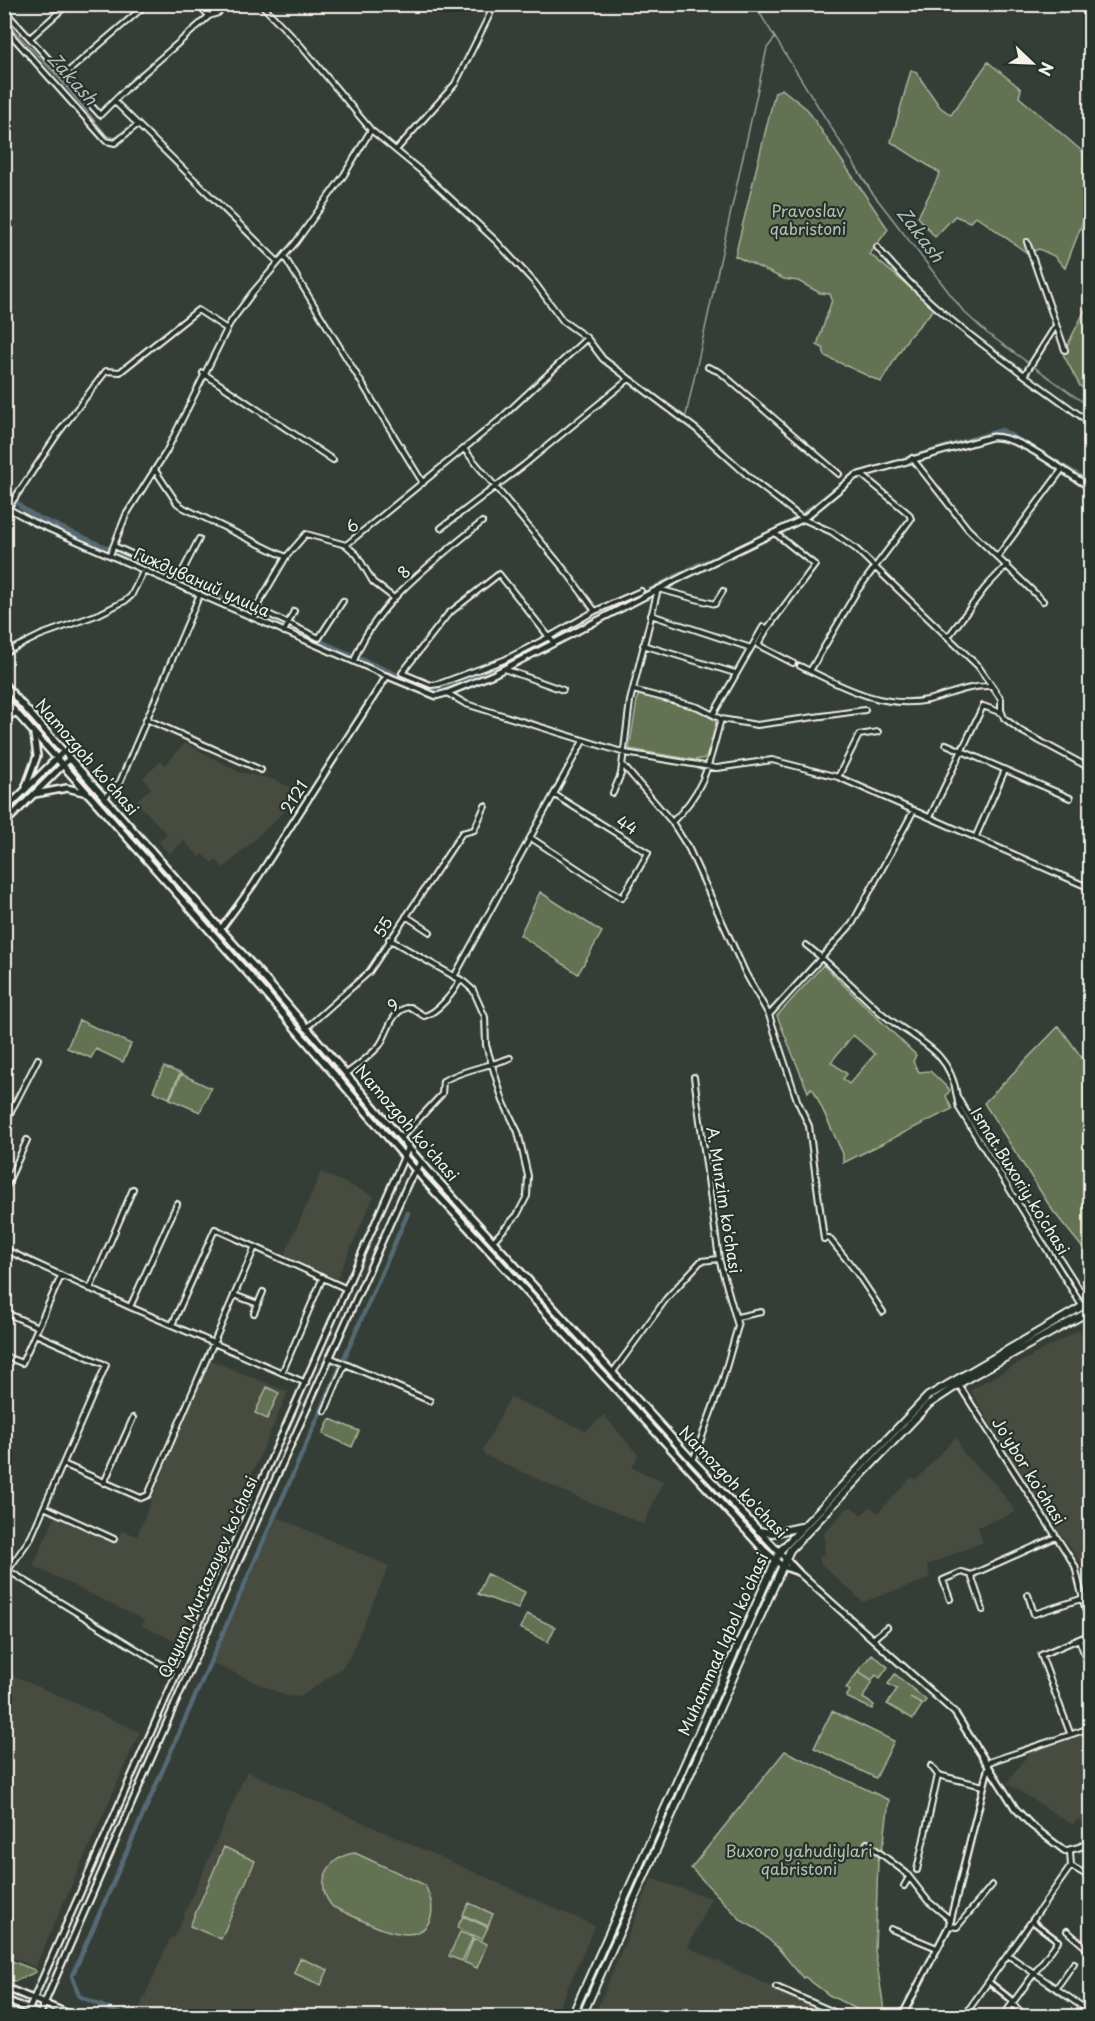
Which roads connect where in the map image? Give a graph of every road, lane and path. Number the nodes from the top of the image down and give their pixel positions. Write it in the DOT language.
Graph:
graph roads {
  1 [pos="68,4"];
  2 [pos="147,4"];
  3 [pos="199,4"];
  4 [pos="227,4"];
  5 [pos="495,4"];
  6 [pos="262,5"];
  7 [pos="4,10"];
  8 [pos="209,16"];
  9 [pos="4,27"];
  10 [pos="30,38"];
  11 [pos="64,75"];
  12 [pos="114,101"];
  13 [pos="137,125"];
  14 [pos="371,130"];
  15 [pos="396,150"];
  16 [pos="1027,242"];
  17 [pos="877,247"];
  18 [pos="284,256"];
  19 [pos="278,262"];
  20 [pos="1055,326"];
  21 [pos="227,329"];
  22 [pos="587,338"];
  23 [pos="1065,350"];
  24 [pos="708,368"];
  25 [pos="203,373"];
  26 [pos="1025,374"];
  27 [pos="629,379"];
  28 [pos="1090,423"];
  29 [pos="464,449"];
  30 [pos="912,458"];
  31 [pos="333,460"];
  32 [pos="155,471"];
  33 [pos="1061,471"];
  34 [pos="839,474"];
  35 [pos="861,474"];
  36 [pos="423,483"];
  37 [pos="1090,487"];
  38 [pos="495,488"];
  39 [pos="9,508"];
  40 [pos="4,514"];
  41 [pos="803,518"];
  42 [pos="482,522"];
  43 [pos="441,528"];
  44 [pos="776,534"];
  45 [pos="199,539"];
  46 [pos="346,545"];
  47 [pos="114,547"];
  48 [pos="111,554"];
  49 [pos="998,556"];
  50 [pos="286,557"];
  51 [pos="1007,565"];
  52 [pos="875,566"];
  53 [pos="144,570"];
  54 [pos="658,589"];
  55 [pos="641,591"];
  56 [pos="723,591"];
  57 [pos="200,594"];
  58 [pos="394,598"];
  59 [pos="344,601"];
  60 [pos="1043,601"];
  61 [pos="294,611"];
  62 [pos="595,611"];
  63 [pos="651,615"];
  64 [pos="287,625"];
  65 [pos="767,629"];
  66 [pos="284,631"];
  67 [pos="948,637"];
  68 [pos="551,639"];
  69 [pos="643,645"];
  70 [pos="751,648"];
  71 [pos="4,654"];
  72 [pos="354,661"];
  73 [pos="793,663"];
  74 [pos="800,666"];
  75 [pos="504,669"];
  76 [pos="810,671"];
  77 [pos="402,673"];
  78 [pos="735,674"];
  79 [pos="387,676"];
  80 [pos="396,679"];
  81 [pos="4,684"];
  82 [pos="992,686"];
  83 [pos="563,690"];
  84 [pos="633,690"];
  85 [pos="447,693"];
  86 [pos="4,699"];
  87 [pos="865,710"];
  88 [pos="16,712"];
  89 [pos="714,713"];
  90 [pos="1002,713"];
  91 [pos="146,719"];
  92 [pos="721,719"];
  93 [pos="4,722"];
  94 [pos="32,730"];
  95 [pos="878,732"];
  96 [pos="583,741"];
  97 [pos="946,744"];
  98 [pos="960,750"];
  99 [pos="63,752"];
  100 [pos="625,753"];
  101 [pos="56,758"];
  102 [pos="69,759"];
  103 [pos="622,764"];
  104 [pos="63,765"];
  105 [pos="708,766"];
  106 [pos="1090,768"];
  107 [pos="261,770"];
  108 [pos="1005,770"];
  109 [pos="838,777"];
  110 [pos="25,789"];
  111 [pos="89,793"];
  112 [pos="613,793"];
  113 [pos="34,794"];
  114 [pos="555,795"];
  115 [pos="104,798"];
  116 [pos="1070,798"];
  117 [pos="485,806"];
  118 [pos="914,810"];
  119 [pos="4,811"];
  120 [pos="930,817"];
  121 [pos="672,822"];
  122 [pos="4,824"];
  123 [pos="976,836"];
  124 [pos="531,838"];
  125 [pos="1090,888"];
  126 [pos="406,915"];
  127 [pos="220,930"];
  128 [pos="430,932"];
  129 [pos="389,939"];
  130 [pos="806,945"];
  131 [pos="823,958"];
  132 [pos="454,977"];
  133 [pos="460,979"];
  134 [pos="769,1015"];
  135 [pos="306,1028"];
  136 [pos="510,1058"];
  137 [pos="38,1059"];
  138 [pos="492,1065"];
  139 [pos="346,1074"];
  140 [pos="694,1077"];
  141 [pos="4,1125"];
  142 [pos="402,1137"];
  143 [pos="27,1140"];
  144 [pos="409,1146"];
  145 [pos="404,1155"];
  146 [pos="421,1162"];
  147 [pos="416,1170"];
  148 [pos="133,1190"];
  149 [pos="4,1191"];
  150 [pos="177,1204"];
  151 [pos="494,1241"];
  152 [pos="255,1247"];
  153 [pos="4,1249"];
  154 [pos="719,1259"];
  155 [pos="61,1276"];
  156 [pos="323,1277"];
  157 [pos="90,1289"];
  158 [pos="348,1289"];
  159 [pos="263,1292"];
  160 [pos="234,1295"];
  161 [pos="258,1304"];
  162 [pos="1087,1304"];
  163 [pos="130,1308"];
  164 [pos="1090,1311"];
  165 [pos="4,1312"];
  166 [pos="761,1312"];
  167 [pos="883,1312"];
  168 [pos="254,1313"];
  169 [pos="737,1317"];
  170 [pos="172,1325"];
  171 [pos="38,1327"];
  172 [pos="35,1334"];
  173 [pos="213,1343"];
  174 [pos="4,1356"];
  175 [pos="329,1357"];
  176 [pos="342,1363"];
  177 [pos="607,1367"];
  178 [pos="598,1370"];
  179 [pos="282,1373"];
  180 [pos="612,1373"];
  181 [pos="306,1383"];
  182 [pos="959,1384"];
  183 [pos="303,1390"];
  184 [pos="313,1395"];
  185 [pos="430,1401"];
  186 [pos="325,1411"];
  187 [pos="133,1418"];
  188 [pos="693,1461"];
  189 [pos="63,1464"];
  190 [pos="104,1482"];
  191 [pos="44,1507"];
  192 [pos="801,1527"];
  193 [pos="759,1532"];
  194 [pos="1056,1537"];
  195 [pos="114,1539"];
  196 [pos="780,1551"];
  197 [pos="786,1557"];
  198 [pos="774,1560"];
  199 [pos="782,1566"];
  200 [pos="9,1571"];
  201 [pos="798,1572"];
  202 [pos="971,1575"];
  203 [pos="4,1576"];
  204 [pos="1028,1595"];
  205 [pos="1084,1598"];
  206 [pos="950,1599"];
  207 [pos="983,1610"];
  208 [pos="887,1627"];
  209 [pos="873,1639"];
  210 [pos="1079,1639"];
  211 [pos="1090,1670"];
  212 [pos="179,1672"];
  213 [pos="168,1697"];
  214 [pos="177,1701"];
  215 [pos="161,1712"];
  216 [pos="170,1716"];
  217 [pos="1090,1728"];
  218 [pos="1070,1733"];
  219 [pos="985,1763"];
  220 [pos="930,1766"];
  221 [pos="988,1769"];
  222 [pos="938,1775"];
  223 [pos="1009,1785"];
  224 [pos="983,1786"];
  225 [pos="1001,1787"];
  226 [pos="1090,1839"];
  227 [pos="867,1843"];
  228 [pos="1070,1852"];
  229 [pos="1071,1866"];
  230 [pos="917,1870"];
  231 [pos="1090,1877"];
  232 [pos="912,1880"];
  233 [pos="992,1885"];
  234 [pos="904,1886"];
  235 [pos="951,1920"];
  236 [pos="1033,1922"];
  237 [pos="949,1926"];
  238 [pos="891,1929"];
  239 [pos="1066,1931"];
  240 [pos="1058,1941"];
  241 [pos="937,1948"];
  242 [pos="1090,1951"];
  243 [pos="1008,1955"];
  244 [pos="1074,1963"];
  245 [pos="1033,1973"];
  246 [pos="988,1982"];
  247 [pos="4,1987"];
  248 [pos="776,1987"];
  249 [pos="1057,1987"];
  250 [pos="4,1999"];
  251 [pos="34,1999"];
  252 [pos="1013,2002"];
  253 [pos="45,2004"];
  254 [pos="29,2010"];
  255 [pos="1090,2012"];
  256 [pos="26,2016"];
  257 [pos="41,2016"];
  258 [pos="74,2016"];
  259 [pos="572,2016"];
  260 [pos="582,2016"];
  261 [pos="843,2016"];
  262 [pos="902,2016"];
  263 [pos="963,2016"];
  264 [pos="1003,2016"];
  265 [pos="1025,2016"];
  1 -- 10 [label="street"];
  2 -- 11 [label="street"];
  3 -- 8 [label="street"];
  4 -- 8 [label="street"];
  5 -- 15 [label="street"];
  6 -- 14 [label="street"];
  7 -- 10 [label="street"];
  8 -- 12 [label="street"];
  9 -- 13 [label="street"];
  10 -- 11 [label="street"];
  11 -- 12 [label="street"];
  12 -- 13 [label="street"];
  13 -- 19 [label="street"];
  14 -- 15 [label="street"];
  14 -- 18 [label="street"];
  15 -- 22 [label="street"];
  16 -- 20 [label="street"];
  17 -- 26 [label="street"];
  18 -- 19 [label="street"];
  18 -- 36 [label="street"];
  19 -- 21 [label="street"];
  20 -- 23 [label="street"];
  20 -- 26 [label="street"];
  21 -- 25 [label="street"];
  21 -- 39 [label="street"];
  22 -- 27 [label="street"];
  22 -- 29 [label="street, 6"];
  24 -- 34 [label="street"];
  25 -- 31 [label="street"];
  25 -- 32 [label="street"];
  26 -- 28 [label="street"];
  27 -- 38 [label="street"];
  27 -- 41 [label="street"];
  29 -- 36 [label="street, 6"];
  29 -- 38 [label="street"];
  30 -- 33 [label="street"];
  30 -- 35 [label="street"];
  30 -- 49 [label="street"];
  32 -- 47 [label="street"];
  32 -- 50 [label="street"];
  33 -- 37 [label="street"];
  33 -- 49 [label="street"];
  35 -- 41 [label="street"];
  35 -- 52 [label="street"];
  36 -- 46 [label="street, 6"];
  38 -- 43 [label="street"];
  38 -- 62 [label="street"];
  39 -- 40 [label="street"];
  39 -- 48 [label="street, Гиждуваний улица"];
  41 -- 44 [label="street"];
  41 -- 52 [label="street"];
  42 -- 58 [label="street, 8"];
  44 -- 54 [label="street"];
  44 -- 65 [label="street"];
  45 -- 47 [label="street"];
  46 -- 50 [label="street, 6"];
  46 -- 58 [label="street"];
  47 -- 48 [label="street"];
  48 -- 53 [label="street, Гиждуваний улица"];
  49 -- 51 [label="street"];
  50 -- 64 [label="street, 6"];
  51 -- 60 [label="street"];
  51 -- 67 [label="street"];
  52 -- 67 [label="street"];
  52 -- 76 [label="street"];
  53 -- 57 [label="street, Гиждуваний улица"];
  53 -- 71 [label="street"];
  54 -- 56 [label="street"];
  54 -- 63 [label="street"];
  54 -- 68 [label="street"];
  55 -- 62 [label="street"];
  57 -- 66 [label="street, Гиждуваний улица"];
  57 -- 91 [label="street"];
  58 -- 72 [label="street, 8"];
  59 -- 64 [label="street"];
  61 -- 64 [label="street"];
  62 -- 68 [label="street"];
  63 -- 69 [label="street"];
  63 -- 70 [label="street"];
  64 -- 66 [label="street"];
  65 -- 70 [label="street"];
  65 -- 73 [label="street"];
  66 -- 72 [label="street, Гиждуваний улица"];
  67 -- 82 [label="street"];
  68 -- 75 [label="street"];
  68 -- 77 [label="street"];
  68 -- 77 [label="street"];
  69 -- 78 [label="street"];
  69 -- 84 [label="street"];
  70 -- 78 [label="street"];
  72 -- 79 [label="street, Гиждуваний улица"];
  74 -- 76 [label="street"];
  75 -- 83 [label="street"];
  75 -- 85 [label="street"];
  76 -- 82 [label="street"];
  77 -- 80 [label="street"];
  78 -- 89 [label="street"];
  79 -- 80 [label="street"];
  79 -- 127 [label="street, 2121"];
  80 -- 85 [label="street"];
  81 -- 99 [label="main road, Namozgoh ko'chasi"];
  82 -- 90 [label="street"];
  84 -- 89 [label="street"];
  84 -- 100 [label="street"];
  85 -- 96 [label="street"];
  86 -- 88 [label="main road, Namozgoh ko'chasi"];
  87 -- 92 [label="street"];
  88 -- 93 [label="street"];
  88 -- 94 [label="main road, Namozgoh ko'chasi"];
  89 -- 92 [label="street"];
  90 -- 98 [label="street"];
  90 -- 106 [label="street"];
  91 -- 107 [label="street"];
  91 -- 115 [label="street"];
  92 -- 105 [label="street"];
  94 -- 101 [label="main road, Namozgoh ko'chasi"];
  94 -- 110 [label="main road"];
  95 -- 109 [label="street"];
  96 -- 100 [label="street"];
  96 -- 114 [label="street"];
  97 -- 98 [label="street"];
  98 -- 108 [label="street"];
  98 -- 120 [label="street"];
  99 -- 101 [label="main road"];
  99 -- 102 [label="main road, Namozgoh ko'chasi"];
  100 -- 103 [label="street"];
  100 -- 105 [label="street"];
  101 -- 104 [label="main road, Namozgoh ko'chasi"];
  101 -- 110 [label="main road"];
  102 -- 104 [label="main road"];
  102 -- 115 [label="main road, Namozgoh ko'chasi"];
  103 -- 112 [label="street"];
  103 -- 121 [label="street"];
  104 -- 111 [label="main road, Namozgoh ko'chasi"];
  104 -- 113 [label="main road"];
  105 -- 109 [label="street"];
  105 -- 121 [label="street"];
  108 -- 116 [label="street"];
  108 -- 123 [label="street"];
  109 -- 118 [label="street"];
  110 -- 119 [label="main road"];
  111 -- 113 [label="main road"];
  111 -- 145 [label="main road, Namozgoh ko'chasi"];
  113 -- 122 [label="main road"];
  114 -- 124 [label="street"];
  114 -- 124 [label="street, 44"];
  115 -- 127 [label="main road, Namozgoh ko'chasi"];
  117 -- 126 [label="street, 55"];
  118 -- 120 [label="street"];
  118 -- 131 [label="street"];
  120 -- 123 [label="street"];
  121 -- 134 [label="street"];
  123 -- 125 [label="street"];
  124 -- 132 [label="street"];
  126 -- 128 [label="street"];
  126 -- 129 [label="street, 55"];
  127 -- 135 [label="main road, Namozgoh ko'chasi"];
  129 -- 132 [label="street"];
  129 -- 135 [label="street, 55"];
  130 -- 131 [label="street, Ismat Buxoriy ko'chasi"];
  131 -- 134 [label="street"];
  131 -- 162 [label="street, Ismat Buxoriy ko'chasi"];
  132 -- 133 [label="street"];
  133 -- 138 [label="street"];
  133 -- 139 [label="street, 9"];
  134 -- 167 [label="street"];
  135 -- 139 [label="main road, Namozgoh ko'chasi"];
  136 -- 138 [label="street"];
  137 -- 141 [label="street"];
  138 -- 142 [label="street"];
  138 -- 151 [label="street"];
  139 -- 142 [label="main road, Namozgoh ko'chasi"];
  140 -- 154 [label="street, A. Munzim ko'chasi"];
  142 -- 144 [label="main road, Namozgoh ko'chasi"];
  143 -- 149 [label="street"];
  144 -- 145 [label="street, Qayum Murtazoyev ko'chasi"];
  144 -- 146 [label="main road, Namozgoh ko'chasi"];
  145 -- 147 [label="main road, Namozgoh ko'chasi"];
  145 -- 158 [label="street, Qayum Murtazoyev ko'chasi"];
  146 -- 147 [label="street, Qayum Murtazoyev ko'chasi"];
  146 -- 151 [label="main road, Namozgoh ko'chasi"];
  147 -- 175 [label="street, Qayum Murtazoyev ko'chasi"];
  147 -- 178 [label="main road, Namozgoh ko'chasi"];
  148 -- 157 [label="street"];
  150 -- 163 [label="street"];
  151 -- 177 [label="main road, Namozgoh ko'chasi"];
  152 -- 156 [label="street"];
  152 -- 160 [label="street"];
  152 -- 170 [label="street"];
  153 -- 155 [label="street"];
  154 -- 169 [label="street, A. Munzim ko'chasi"];
  154 -- 180 [label="street"];
  155 -- 157 [label="street"];
  155 -- 171 [label="street"];
  156 -- 158 [label="street"];
  156 -- 179 [label="street"];
  157 -- 163 [label="street"];
  158 -- 181 [label="street, Qayum Murtazoyev ko'chasi"];
  159 -- 161 [label="street"];
  160 -- 161 [label="street"];
  160 -- 173 [label="street"];
  161 -- 168 [label="street"];
  162 -- 192 [label="main road, Muhammad Iqbol ko'chasi"];
  163 -- 170 [label="street"];
  164 -- 182 [label="main road, Muhammad Iqbol ko'chasi"];
  165 -- 171 [label="street"];
  166 -- 169 [label="street"];
  169 -- 188 [label="street, A. Munzim ko'chasi"];
  170 -- 173 [label="street"];
  171 -- 172 [label="street"];
  172 -- 174 [label="street"];
  172 -- 189 [label="street"];
  173 -- 179 [label="street"];
  173 -- 190 [label="street"];
  175 -- 176 [label="street"];
  175 -- 184 [label="street, Qayum Murtazoyev ko'chasi"];
  176 -- 185 [label="street"];
  176 -- 186 [label="street"];
  177 -- 178 [label="main road"];
  177 -- 180 [label="main road, Namozgoh ko'chasi"];
  178 -- 198 [label="main road, Namozgoh ko'chasi"];
  179 -- 181 [label="street"];
  180 -- 188 [label="main road, Namozgoh ko'chasi"];
  181 -- 183 [label="street, Qayum Murtazoyev ko'chasi"];
  182 -- 194 [label="street, Jo'ybor ko'chasi"];
  182 -- 197 [label="main road, Muhammad Iqbol ko'chasi"];
  183 -- 184 [label="street"];
  183 -- 212 [label="street, Qayum Murtazoyev ko'chasi"];
  184 -- 214 [label="street, Qayum Murtazoyev ko'chasi"];
  187 -- 190 [label="street"];
  188 -- 193 [label="main road, Namozgoh ko'chasi"];
  189 -- 190 [label="street"];
  189 -- 191 [label="street"];
  191 -- 195 [label="street"];
  191 -- 200 [label="street"];
  192 -- 193 [label="main road"];
  192 -- 196 [label="main road, Muhammad Iqbol ko'chasi"];
  193 -- 196 [label="main road, Namozgoh ko'chasi"];
  194 -- 202 [label="street"];
  194 -- 205 [label="street, Jo'ybor ko'chasi"];
  196 -- 197 [label="main road, Namozgoh ko'chasi"];
  196 -- 198 [label="main road, Muhammad Iqbol ko'chasi"];
  197 -- 199 [label="main road, Muhammad Iqbol ko'chasi"];
  197 -- 201 [label="main road, Namozgoh ko'chasi"];
  198 -- 199 [label="main road, Namozgoh ko'chasi"];
  198 -- 259 [label="main road, Muhammad Iqbol ko'chasi"];
  199 -- 201 [label="main road, Namozgoh ko'chasi"];
  199 -- 260 [label="main road, Muhammad Iqbol ko'chasi"];
  200 -- 203 [label="street"];
  200 -- 212 [label="street"];
  201 -- 209 [label="street, Namozgoh ko'chasi"];
  202 -- 206 [label="street"];
  202 -- 207 [label="street"];
  204 -- 205 [label="street"];
  205 -- 210 [label="street, Jo'ybor ko'chasi"];
  208 -- 209 [label="street"];
  209 -- 219 [label="street, Namozgoh ko'chasi"];
  210 -- 211 [label="street"];
  210 -- 218 [label="street"];
  212 -- 213 [label="street, Qayum Murtazoyev ko'chasi"];
  213 -- 214 [label="street"];
  213 -- 215 [label="street, Qayum Murtazoyev ko'chasi"];
  214 -- 216 [label="street, Qayum Murtazoyev ko'chasi"];
  215 -- 216 [label="street"];
  215 -- 251 [label="street, Qayum Murtazoyev ko'chasi"];
  216 -- 253 [label="street, Qayum Murtazoyev ko'chasi"];
  217 -- 218 [label="street"];
  218 -- 219 [label="street"];
  219 -- 221 [label="street, Namozgoh ko'chasi"];
  220 -- 222 [label="street"];
  221 -- 224 [label="street"];
  221 -- 225 [label="street, Namozgoh ko'chasi"];
  222 -- 224 [label="street"];
  222 -- 230 [label="street"];
  223 -- 225 [label="street"];
  224 -- 235 [label="street"];
  225 -- 228 [label="street, Namozgoh ko'chasi"];
  226 -- 228 [label="street"];
  227 -- 232 [label="street"];
  228 -- 229 [label="street"];
  229 -- 231 [label="street"];
  229 -- 236 [label="street"];
  232 -- 234 [label="street"];
  232 -- 235 [label="street"];
  233 -- 237 [label="street"];
  235 -- 237 [label="street"];
  236 -- 240 [label="street"];
  236 -- 243 [label="street"];
  237 -- 241 [label="street"];
  238 -- 241 [label="street"];
  239 -- 242 [label="street"];
  240 -- 245 [label="street"];
  241 -- 262 [label="street"];
  243 -- 245 [label="street"];
  243 -- 246 [label="street"];
  244 -- 249 [label="street"];
  245 -- 249 [label="street"];
  245 -- 252 [label="street"];
  246 -- 252 [label="street"];
  246 -- 263 [label="street"];
  247 -- 251 [label="main road"];
  248 -- 261 [label="street"];
  249 -- 255 [label="street"];
  250 -- 254 [label="main road"];
  251 -- 253 [label="main road"];
  251 -- 254 [label="street, Qayum Murtazoyev ko'chasi"];
  252 -- 264 [label="street"];
  252 -- 265 [label="street"];
  253 -- 257 [label="street, Qayum Murtazoyev ko'chasi"];
  253 -- 258 [label="main road"];
  254 -- 256 [label="street, Qayum Murtazoyev ko'chasi"];
  254 -- 257 [label="main road"];
}
